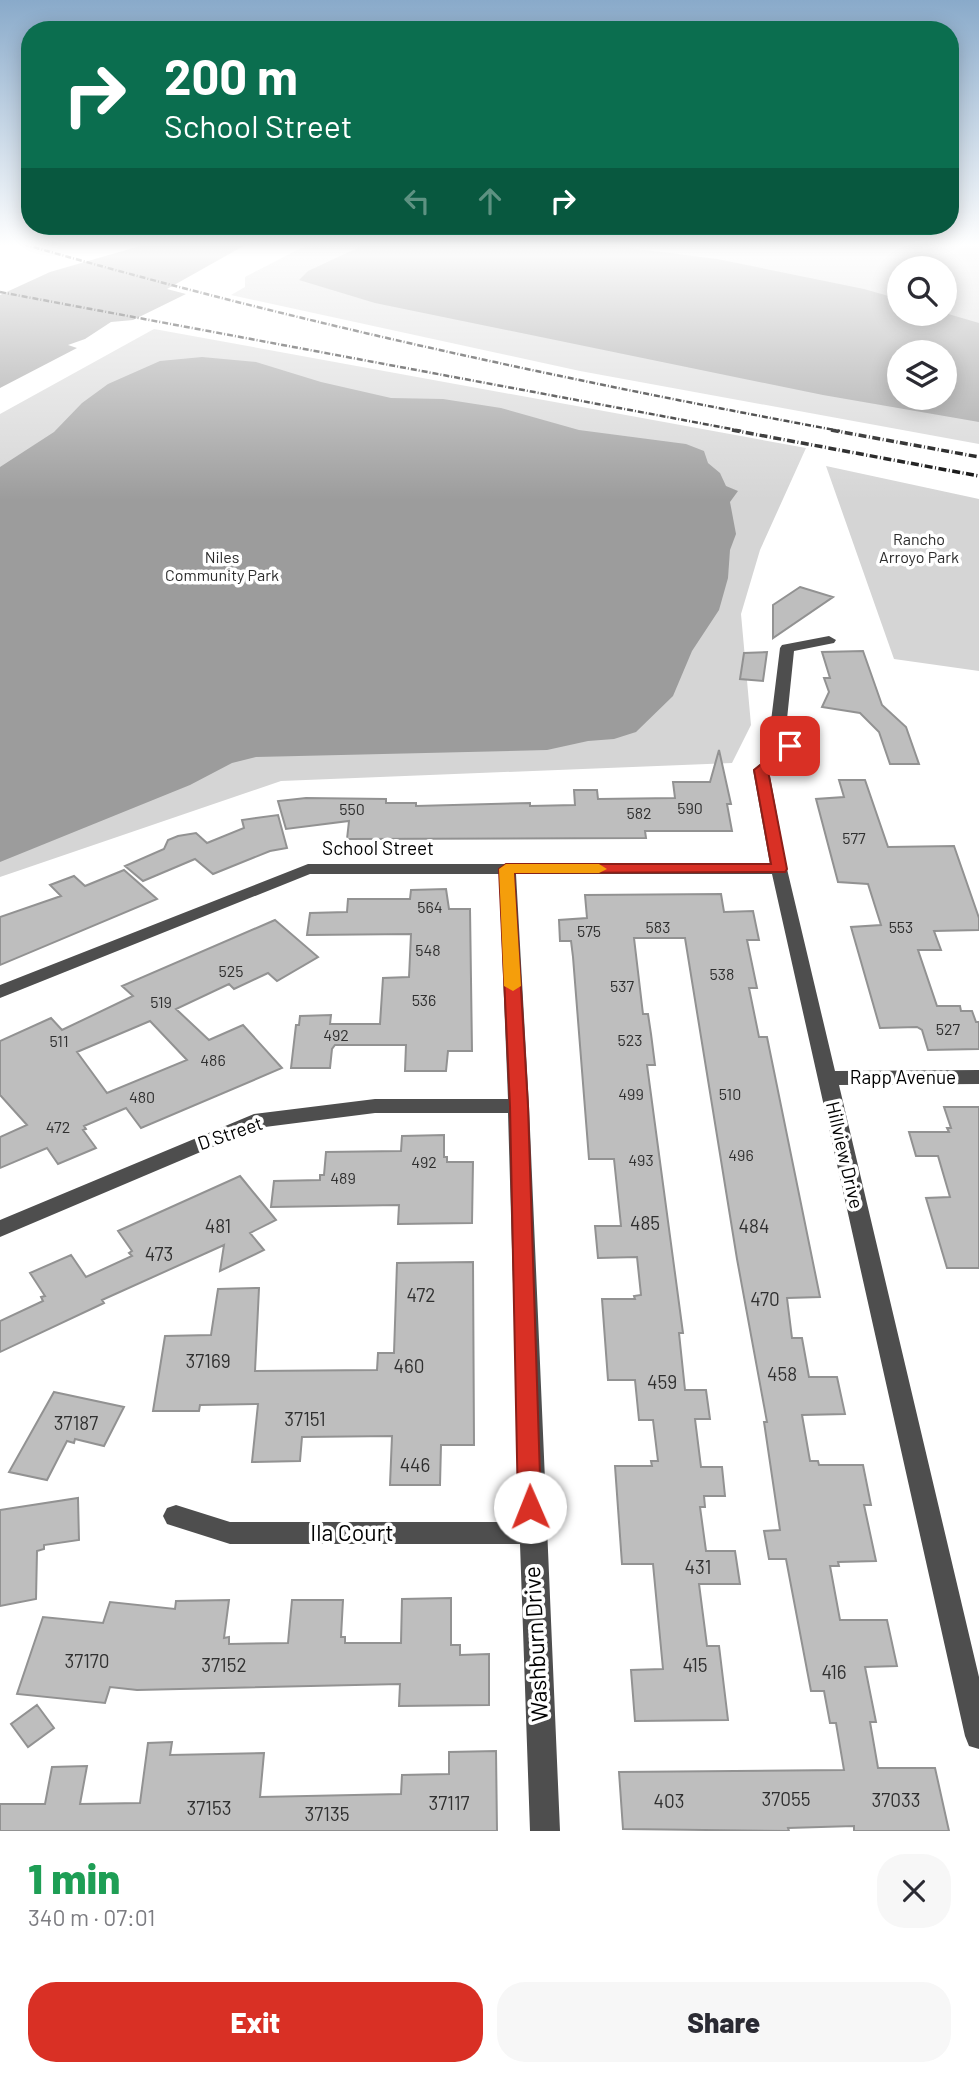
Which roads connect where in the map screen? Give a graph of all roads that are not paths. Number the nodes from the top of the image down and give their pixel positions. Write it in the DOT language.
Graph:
graph roads {
  1 [pos="829,640"];
  2 [pos="506,869"];
  3 [pos="779,869"];
  4 [pos="0,992"];
  5 [pos="979,1077"];
  6 [pos="828,1078"];
  7 [pos="519,1106"];
  8 [pos="0,1229"];
  9 [pos="176,1516"];
  10 [pos="530,1533"];
  11 [pos="979,1735"];
  12 [pos="545,1831"];
  1 -- 3 [label="street, Hillview Drive"];
  2 -- 3 [label="street, School Street"];
  2 -- 4 [label="street, School Street"];
  2 -- 7 [label="street, Washburn Drive"];
  3 -- 6 [label="street, Hillview Drive"];
  5 -- 6 [label="street, Rapp Avenue"];
  6 -- 11 [label="street, Hillview Drive"];
  7 -- 8 [label="street, D Street"];
  7 -- 10 [label="street, Washburn Drive"];
  9 -- 10 [label="street, Ila Court"];
  10 -- 12 [label="street, Washburn Drive"];
}
